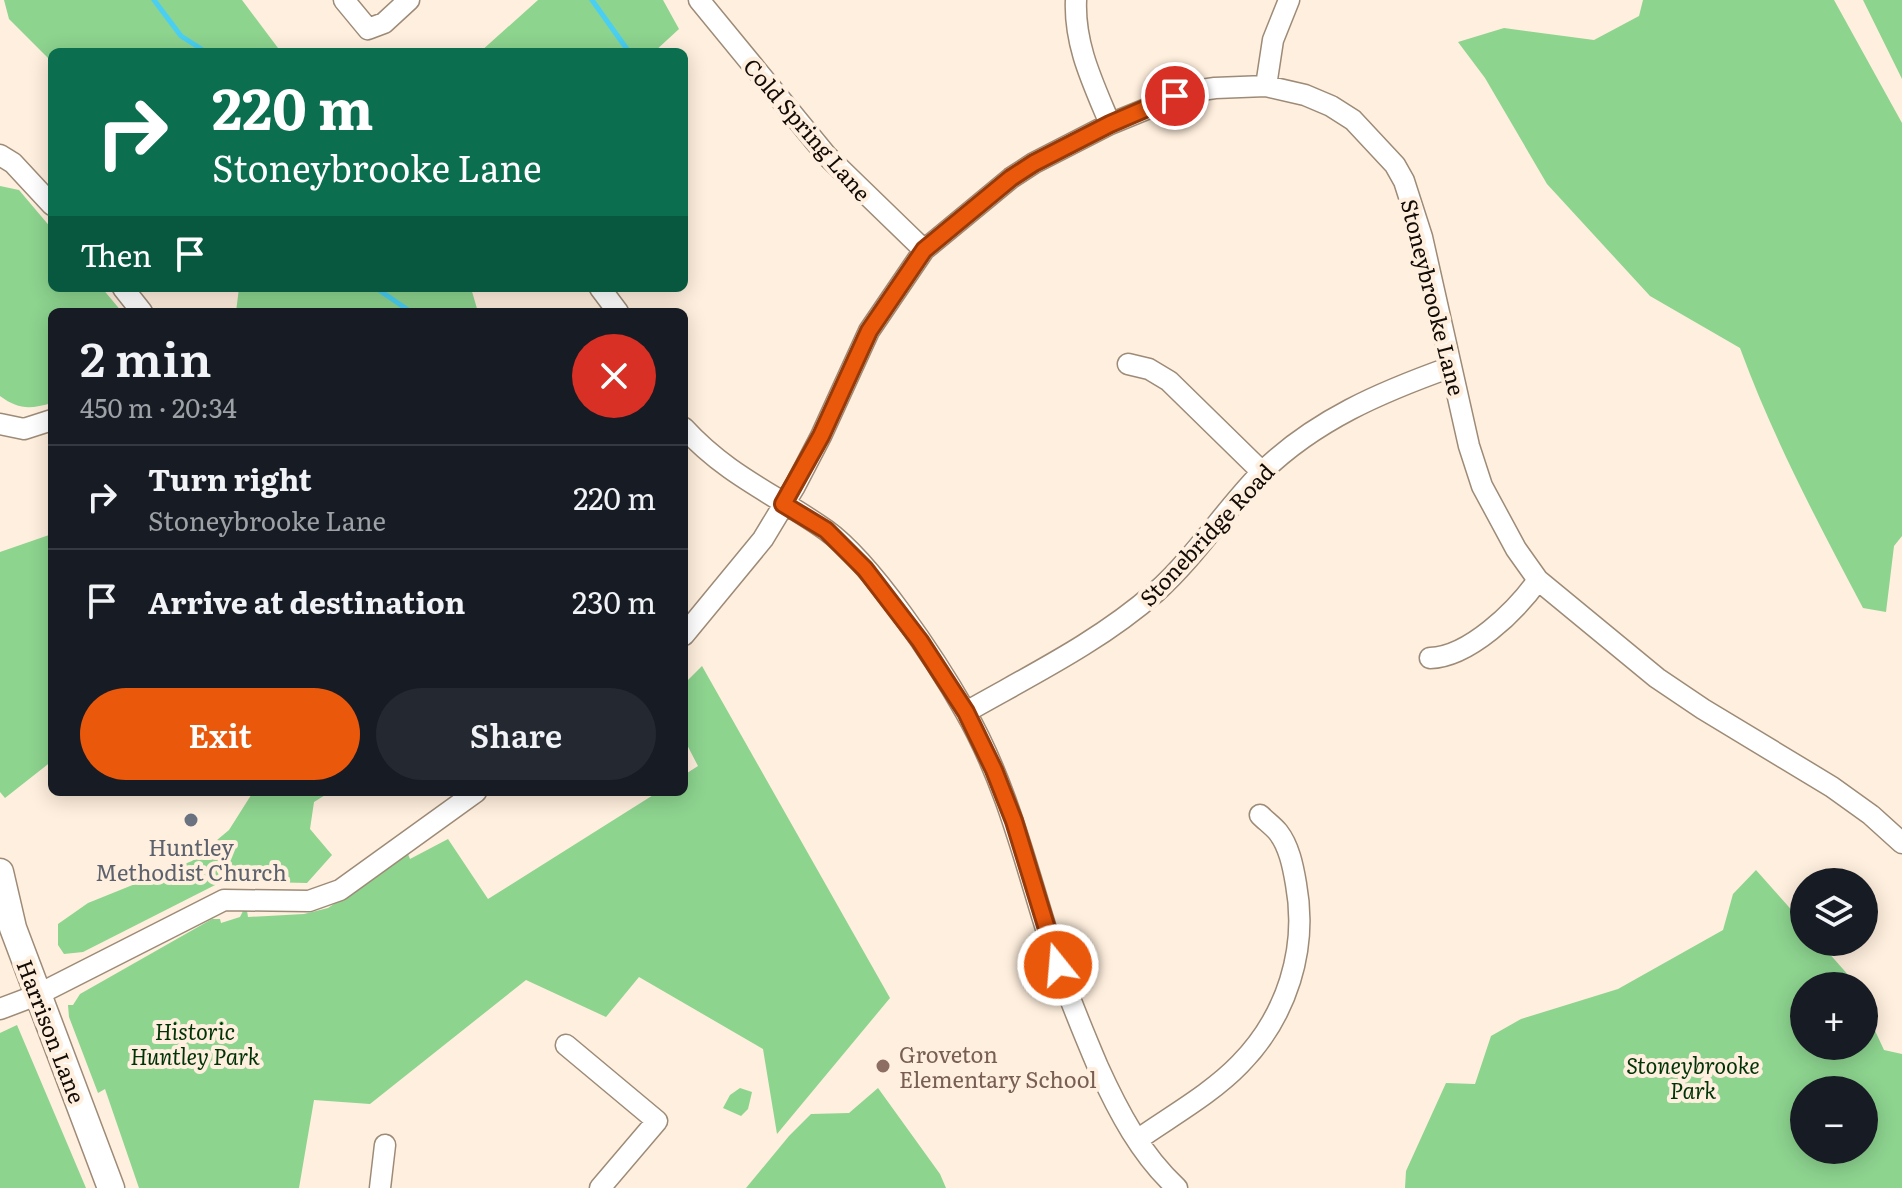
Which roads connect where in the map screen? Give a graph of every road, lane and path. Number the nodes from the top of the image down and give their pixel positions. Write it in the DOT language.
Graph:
graph roads {
  1 [pos="344,0"];
  2 [pos="409,0"];
  3 [pos="699,0"];
  4 [pos="1076,0"];
  5 [pos="1289,0"];
  6 [pos="1266,86"];
  7 [pos="1110,124"];
  8 [pos="0,155"];
  9 [pos="48,201"];
  10 [pos="924,250"];
  11 [pos="126,292"];
  12 [pos="139,308"];
  13 [pos="1128,364"];
  14 [pos="1451,367"];
  15 [pos="48,421"];
  16 [pos="0,424"];
  17 [pos="688,432"];
  18 [pos="1262,472"];
  19 [pos="783,504"];
  20 [pos="1538,580"];
  21 [pos="688,630"];
  22 [pos="1430,658"];
  23 [pos="966,712"];
  24 [pos="470,796"];
  25 [pos="1260,815"];
  26 [pos="1902,843"];
  27 [pos="0,872"];
  28 [pos="37,995"];
  29 [pos="0,1009"];
  30 [pos="566,1045"];
  31 [pos="1137,1140"];
  32 [pos="385,1145"];
  33 [pos="111,1188"];
  34 [pos="380,1188"];
  35 [pos="600,1188"];
  36 [pos="1177,1188"];
  1 -- 2 [label="street"];
  3 -- 10 [label="street, Cold Spring Lane"];
  4 -- 7 [label="street"];
  5 -- 6 [label="street"];
  6 -- 7 [label="street, Stoneybrooke Lane"];
  6 -- 14 [label="street, Stoneybrooke Lane"];
  7 -- 10 [label="street, Stoneybrooke Lane"];
  8 -- 9 [label="street"];
  10 -- 19 [label="street, Stoneybrooke Lane"];
  11 -- 12 [label="street"];
  13 -- 18 [label="street"];
  14 -- 18 [label="street, Stonebridge Road"];
  14 -- 20 [label="street, Stoneybrooke Lane"];
  15 -- 16 [label="street"];
  17 -- 19 [label="street"];
  18 -- 23 [label="street, Stonebridge Road"];
  19 -- 21 [label="street, Stoneybrooke Lane"];
  19 -- 23 [label="street"];
  20 -- 22 [label="street"];
  20 -- 26 [label="street, Stoneybrooke Lane"];
  23 -- 31 [label="street"];
  24 -- 28 [label="street"];
  25 -- 31 [label="street"];
  27 -- 28 [label="street, Harrison Lane"];
  28 -- 29 [label="street"];
  28 -- 33 [label="street, Harrison Lane"];
  30 -- 35 [label="street"];
  31 -- 36 [label="street"];
  32 -- 34 [label="street"];
}
